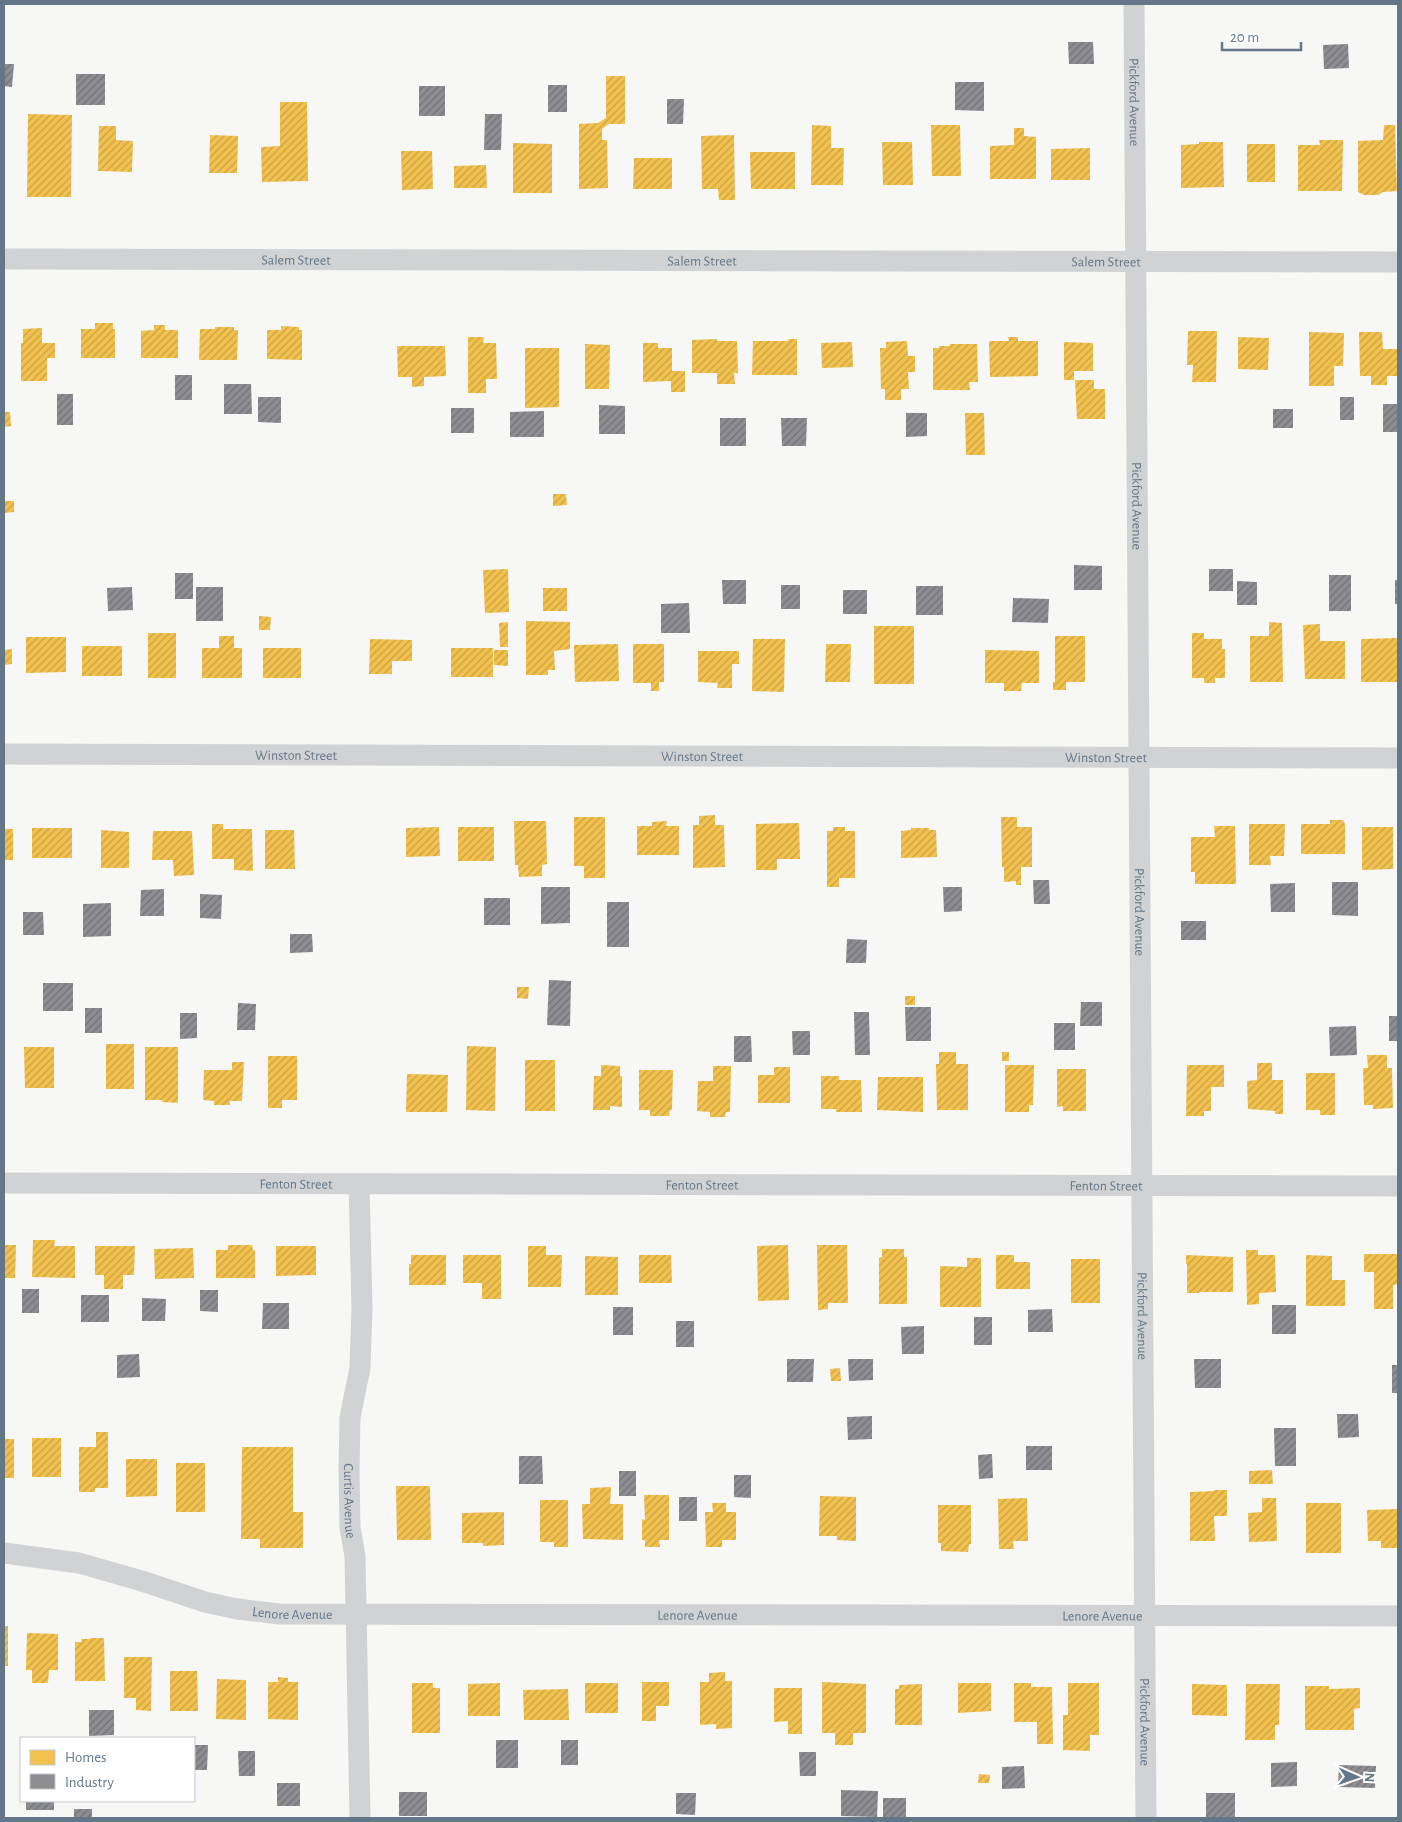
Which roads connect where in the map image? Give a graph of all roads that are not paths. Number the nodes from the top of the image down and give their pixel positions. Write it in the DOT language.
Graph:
graph roads {
  1 [pos="1134,4"];
  2 [pos="4,259"];
  3 [pos="1135,262"];
  4 [pos="1398,262"];
  5 [pos="4,754"];
  6 [pos="1139,758"];
  7 [pos="1398,758"];
  8 [pos="4,1183"];
  9 [pos="359,1184"];
  10 [pos="1143,1186"];
  11 [pos="1398,1186"];
  12 [pos="4,1553"];
  13 [pos="356,1614"];
  14 [pos="1146,1616"];
  15 [pos="1398,1616"];
  16 [pos="360,1818"];
  17 [pos="1146,1818"];
  1 -- 3 [label="street, Pickford Avenue"];
  2 -- 3 [label="street, Salem Street"];
  3 -- 4 [label="street, Salem Street"];
  3 -- 6 [label="street, Pickford Avenue"];
  5 -- 6 [label="street, Winston Street"];
  6 -- 7 [label="street, Winston Street"];
  6 -- 10 [label="street, Pickford Avenue"];
  8 -- 9 [label="street, Fenton Street"];
  9 -- 10 [label="street, Fenton Street"];
  9 -- 13 [label="street, Curtis Avenue"];
  10 -- 11 [label="street, Fenton Street"];
  10 -- 14 [label="street, Pickford Avenue"];
  12 -- 13 [label="street, Lenore Avenue"];
  13 -- 14 [label="street, Lenore Avenue"];
  13 -- 16 [label="street, Curtis Avenue"];
  14 -- 15 [label="street, Lenore Avenue"];
  14 -- 17 [label="street, Pickford Avenue"];
}
